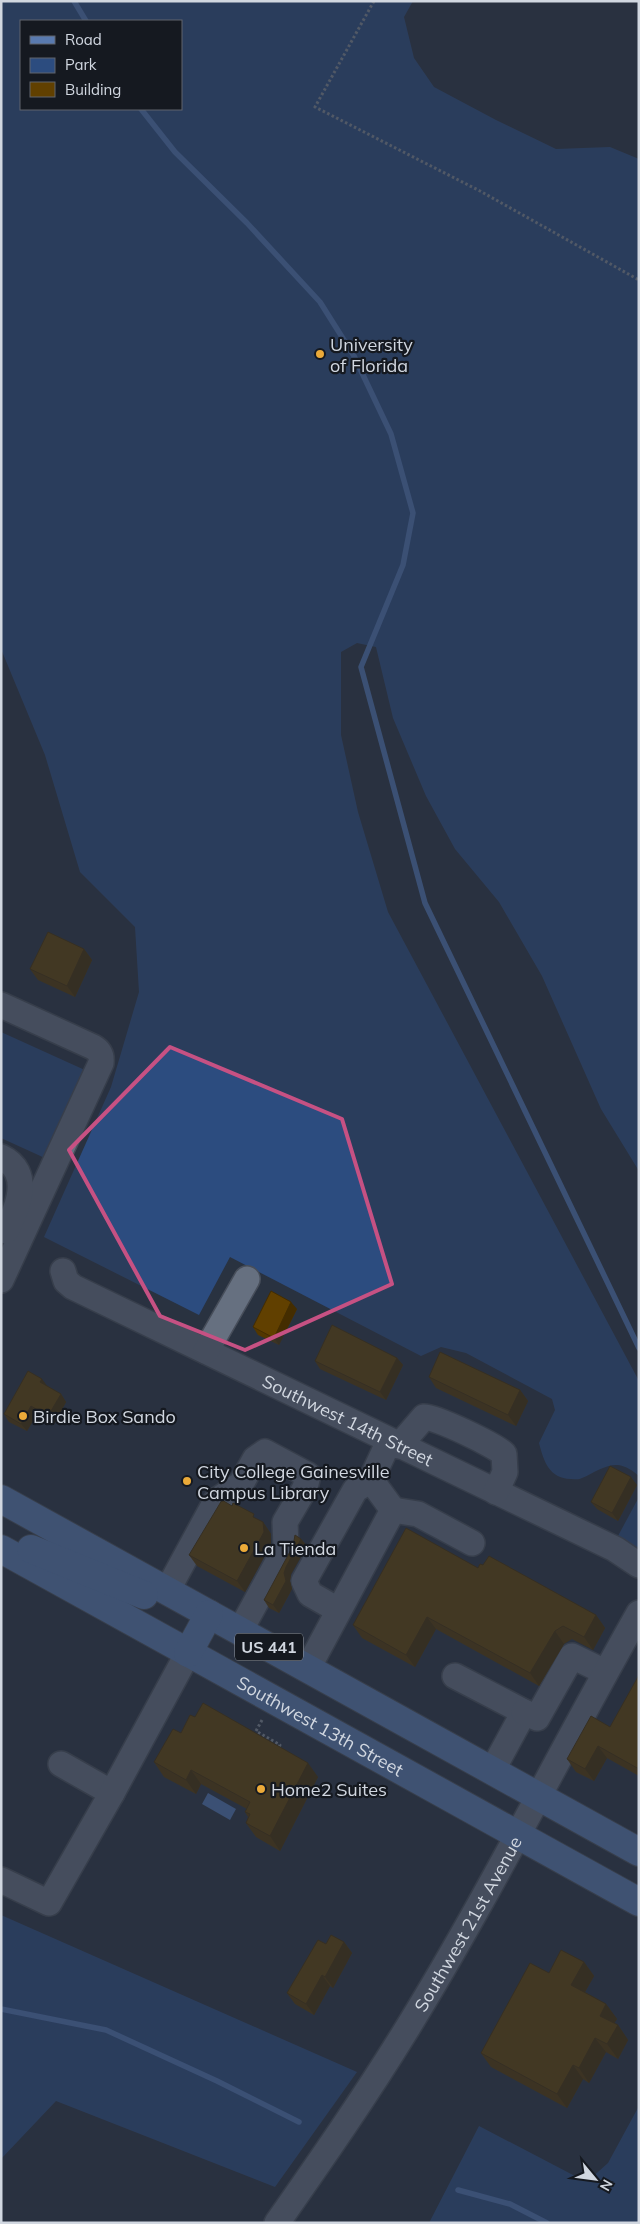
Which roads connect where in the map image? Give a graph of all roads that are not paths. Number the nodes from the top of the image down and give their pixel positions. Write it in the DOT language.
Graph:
graph roads {
  1 [pos="1,1005"];
  2 [pos="1,1157"];
  3 [pos="1,1242"];
  4 [pos="63,1271"];
  5 [pos="247,1278"];
  6 [pos="1,1280"];
  7 [pos="206,1351"];
  8 [pos="394,1444"];
  9 [pos="371,1480"];
  10 [pos="496,1492"];
  11 [pos="1,1499"];
  12 [pos="393,1510"];
  13 [pos="472,1543"];
  14 [pos="1,1548"];
  15 [pos="639,1565"];
  16 [pos="168,1591"];
  17 [pos="338,1610"];
  18 [pos="639,1613"];
  19 [pos="209,1614"];
  20 [pos="240,1631"];
  21 [pos="182,1663"];
  22 [pos="308,1668"];
  23 [pos="605,1672"];
  24 [pos="455,1676"];
  25 [pos="524,1712"];
  26 [pos="61,1764"];
  27 [pos="492,1771"];
  28 [pos="112,1793"];
  29 [pos="537,1796"];
  30 [pos="517,1835"];
  31 [pos="639,1852"];
  32 [pos="1,1880"];
  33 [pos="639,1902"];
  34 [pos="276,2223"];
  1 -- 6 [label="street"];
  2 -- 3 [label="street"];
  4 -- 7 [label="street, Southwest 14th Street"];
  5 -- 7 [label="street"];
  7 -- 8 [label="street, Southwest 14th Street"];
  8 -- 9 [label="street"];
  8 -- 10 [label="street, Southwest 14th Street"];
  8 -- 10 [label="street"];
  9 -- 12 [label="street"];
  9 -- 17 [label="street"];
  10 -- 15 [label="street, Southwest 14th Street"];
  11 -- 16 [label="main road, US 441"];
  12 -- 13 [label="street"];
  12 -- 17 [label="street"];
  14 -- 16 [label="main road"];
  14 -- 21 [label="main road, Southwest 13th Street / US 441"];
  16 -- 19 [label="main road, US 441"];
  16 -- 20 [label="street"];
  17 -- 22 [label="street"];
  18 -- 23 [label="street, Southwest 21st Avenue"];
  19 -- 20 [label="main road, US 441"];
  19 -- 21 [label="main road"];
  20 -- 22 [label="main road, US 441"];
  21 -- 28 [label="street"];
  21 -- 30 [label="main road, Southwest 13th Street / US 441"];
  22 -- 27 [label="main road, US 441"];
  23 -- 25 [label="street"];
  23 -- 29 [label="street, Southwest 21st Avenue"];
  24 -- 25 [label="street"];
  25 -- 27 [label="street"];
  26 -- 28 [label="street"];
  27 -- 29 [label="main road, US 441"];
  28 -- 32 [label="street"];
  29 -- 30 [label="street, Southwest 21st Avenue"];
  29 -- 31 [label="main road, US 441"];
  30 -- 33 [label="main road, Southwest 13th Street / US 441"];
  30 -- 34 [label="street, Southwest 21st Avenue"];
}
